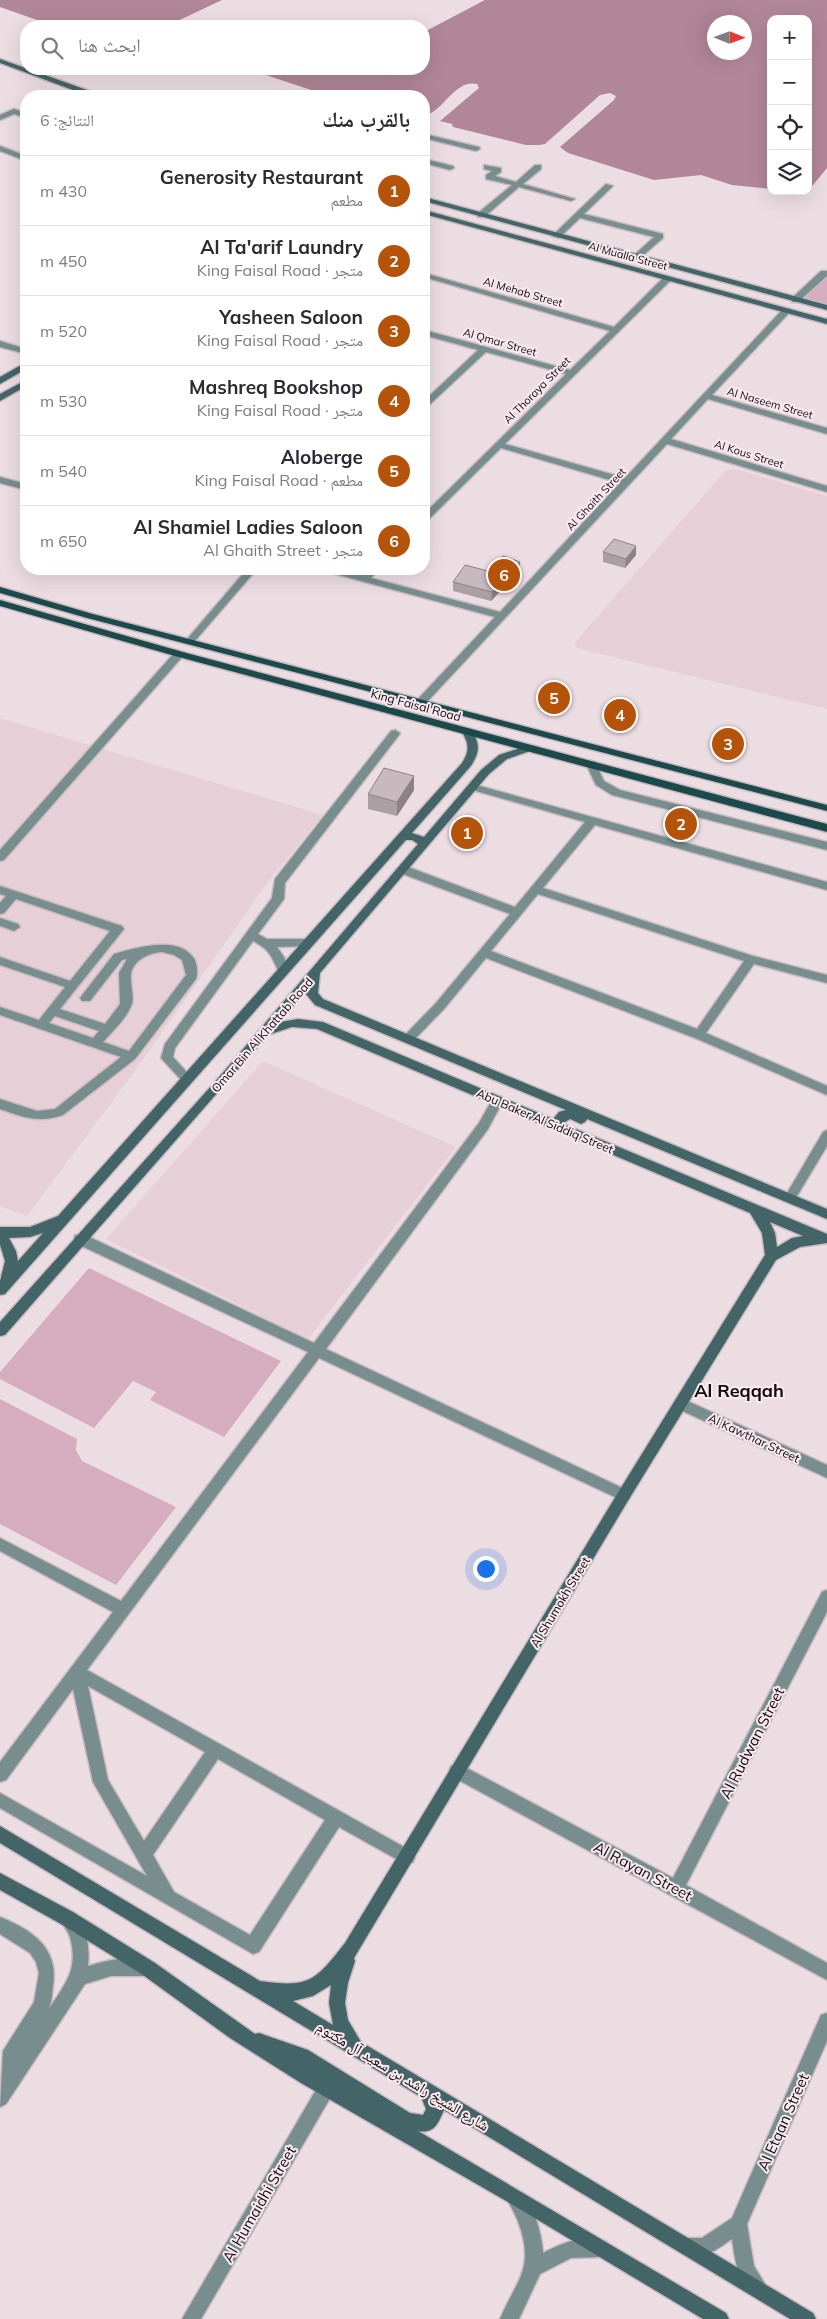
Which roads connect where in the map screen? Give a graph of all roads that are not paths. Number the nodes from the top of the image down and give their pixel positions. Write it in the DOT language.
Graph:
graph roads {
  1 [pos="0,61"];
  2 [pos="20,68"];
  3 [pos="38,75"];
  4 [pos="79,90"];
  5 [pos="20,114"];
  6 [pos="0,118"];
  7 [pos="430,138"];
  8 [pos="0,148"];
  9 [pos="476,149"];
  10 [pos="20,157"];
  11 [pos="430,163"];
  12 [pos="487,167"];
  13 [pos="538,167"];
  14 [pos="450,168"];
  15 [pos="517,185"];
  16 [pos="609,186"];
  17 [pos="571,199"];
  18 [pos="430,202"];
  19 [pos="430,214"];
  20 [pos="579,214"];
  21 [pos="481,215"];
  22 [pos="556,236"];
  23 [pos="636,257"];
  24 [pos="827,274"];
  25 [pos="430,277"];
  26 [pos="668,279"];
  27 [pos="795,300"];
  28 [pos="827,308"];
  29 [pos="786,311"];
  30 [pos="827,322"];
  31 [pos="616,330"];
  32 [pos="430,334"];
  33 [pos="0,344"];
  34 [pos="484,349"];
  35 [pos="20,350"];
  36 [pos="20,369"];
  37 [pos="571,374"];
  38 [pos="0,381"];
  39 [pos="20,386"];
  40 [pos="706,396"];
  41 [pos="0,398"];
  42 [pos="430,399"];
  43 [pos="827,431"];
  44 [pos="665,440"];
  45 [pos="499,445"];
  46 [pos="0,480"];
  47 [pos="626,482"];
  48 [pos="20,485"];
  49 [pos="827,488"];
  50 [pos="430,503"];
  51 [pos="437,505"];
  52 [pos="430,513"];
  53 [pos="247,575"];
  54 [pos="347,575"];
  55 [pos="369,575"];
  56 [pos="364,580"];
  57 [pos="0,590"];
  58 [pos="0,603"];
  59 [pos="503,616"];
  60 [pos="191,640"];
  61 [pos="178,654"];
  62 [pos="422,702"];
  63 [pos="466,731"];
  64 [pos="395,733"];
  65 [pos="529,748"];
  66 [pos="590,764"];
  67 [pos="473,787"];
  68 [pos="827,808"];
  69 [pos="593,820"];
  70 [pos="827,828"];
  71 [pos="401,837"];
  72 [pos="424,846"];
  73 [pos="827,846"];
  74 [pos="0,857"];
  75 [pos="404,870"];
  76 [pos="827,886"];
  77 [pos="536,889"];
  78 [pos="0,890"];
  79 [pos="14,894"];
  80 [pos="0,910"];
  81 [pos="517,912"];
  82 [pos="0,922"];
  83 [pos="14,926"];
  84 [pos="251,936"];
  85 [pos="267,943"];
  86 [pos="306,943"];
  87 [pos="140,952"];
  88 [pos="485,953"];
  89 [pos="751,959"];
  90 [pos="0,961"];
  91 [pos="283,969"];
  92 [pos="315,974"];
  93 [pos="827,979"];
  94 [pos="73,986"];
  95 [pos="86,998"];
  96 [pos="0,1011"];
  97 [pos="53,1011"];
  98 [pos="41,1025"];
  99 [pos="107,1029"];
  100 [pos="262,1033"];
  101 [pos="699,1035"];
  102 [pos="408,1040"];
  103 [pos="95,1044"];
  104 [pos="131,1056"];
  105 [pos="187,1079"];
  106 [pos="827,1091"];
  107 [pos="496,1101"];
  108 [pos="0,1104"];
  109 [pos="562,1128"];
  110 [pos="827,1135"];
  111 [pos="687,1155"];
  112 [pos="790,1198"];
  113 [pos="748,1207"];
  114 [pos="67,1214"];
  115 [pos="827,1214"];
  116 [pos="0,1234"];
  117 [pos="825,1239"];
  118 [pos="80,1240"];
  119 [pos="771,1256"];
  120 [pos="2,1287"];
  121 [pos="0,1332"];
  122 [pos="317,1350"];
  123 [pos="682,1404"];
  124 [pos="827,1472"];
  125 [pos="624,1495"];
  126 [pos="0,1544"];
  127 [pos="827,1597"];
  128 [pos="123,1610"];
  129 [pos="77,1672"];
  130 [pos="216,1750"];
  131 [pos="457,1772"];
  132 [pos="0,1775"];
  133 [pos="0,1800"];
  134 [pos="336,1817"];
  135 [pos="0,1834"];
  136 [pos="144,1855"];
  137 [pos="407,1857"];
  138 [pos="0,1882"];
  139 [pos="676,1888"];
  140 [pos="168,1898"];
  141 [pos="67,1918"];
  142 [pos="0,1925"];
  143 [pos="351,1949"];
  144 [pos="149,1969"];
  145 [pos="827,1972"];
  146 [pos="79,1978"];
  147 [pos="258,1989"];
  148 [pos="827,2021"];
  149 [pos="236,2032"];
  150 [pos="360,2050"];
  151 [pos="326,2089"];
  152 [pos="427,2090"];
  153 [pos="4,2092"];
  154 [pos="514,2196"];
  155 [pos="738,2224"];
  156 [pos="688,2247"];
  157 [pos="600,2248"];
  158 [pos="534,2268"];
  159 [pos="759,2290"];
  160 [pos="191,2319"];
  161 [pos="509,2319"];
  162 [pos="720,2319"];
  163 [pos="806,2319"];
  1 -- 2 [label="street"];
  3 -- 4 [label="street"];
  5 -- 6 [label="street"];
  7 -- 9 [label="street"];
  8 -- 10 [label="street"];
  11 -- 14 [label="street"];
  12 -- 15 [label="street"];
  13 -- 15 [label="street"];
  15 -- 17 [label="street"];
  15 -- 21 [label="street"];
  16 -- 20 [label="street"];
  18 -- 21 [label="street, Al Mualla Street"];
  19 -- 26 [label="street, Al Mualla Street"];
  20 -- 22 [label="street"];
  20 -- 23 [label="street"];
  21 -- 22 [label="street, Al Mualla Street"];
  22 -- 23 [label="street, Al Mualla Street"];
  23 -- 27 [label="street, Al Mualla Street"];
  24 -- 27 [label="street"];
  25 -- 31 [label="street, Al Mehab Street"];
  26 -- 29 [label="street, Al Mualla Street"];
  26 -- 31 [label="street, Al Thoraya Street"];
  27 -- 28 [label="street, Al Mualla Street"];
  29 -- 30 [label="street, Al Mualla Street"];
  29 -- 40 [label="street, Al Ghaith Street"];
  31 -- 37 [label="street, Al Thoraya Street"];
  32 -- 34 [label="street, Al Qmar Street"];
  33 -- 35 [label="street"];
  34 -- 37 [label="street, Al Qmar Street"];
  34 -- 42 [label="street"];
  36 -- 38 [label="street"];
  37 -- 45 [label="street, Al Thoraya Street"];
  39 -- 41 [label="street"];
  40 -- 43 [label="street, Al Naseem Street"];
  40 -- 44 [label="street, Al Ghaith Street"];
  44 -- 47 [label="street, Al Ghaith Street"];
  44 -- 49 [label="street, Al Kous Street"];
  45 -- 47 [label="street"];
  45 -- 51 [label="street, Al Thoraya Street"];
  46 -- 48 [label="street"];
  47 -- 59 [label="street, Al Ghaith Street"];
  50 -- 51 [label="street"];
  51 -- 52 [label="street, Al Thoraya Street"];
  53 -- 60 [label="street"];
  54 -- 56 [label="street"];
  55 -- 56 [label="street"];
  56 -- 59 [label="street"];
  57 -- 60 [label="main road, King Faisal Road"];
  58 -- 61 [label="main road, King Faisal Road"];
  59 -- 62 [label="street, Al Ghaith Street"];
  60 -- 62 [label="main road, King Faisal Road"];
  61 -- 63 [label="main road, King Faisal Road"];
  61 -- 74 [label="street"];
  62 -- 68 [label="main road, King Faisal Road"];
  63 -- 65 [label="main road, King Faisal Road"];
  63 -- 71 [label="street"];
  64 -- 84 [label="street"];
  65 -- 66 [label="main road, King Faisal Road"];
  65 -- 67 [label="street, Omar Bin Al Khattab Road"];
  66 -- 70 [label="main road, King Faisal Road"];
  66 -- 73 [label="street"];
  67 -- 69 [label="street"];
  67 -- 72 [label="street, Omar Bin Al Khattab Road"];
  69 -- 76 [label="street"];
  69 -- 77 [label="street"];
  71 -- 72 [label="street"];
  71 -- 86 [label="street"];
  72 -- 75 [label="street, Omar Bin Al Khattab Road"];
  75 -- 81 [label="street"];
  75 -- 92 [label="street, Omar Bin Al Khattab Road"];
  77 -- 81 [label="street"];
  77 -- 89 [label="street"];
  78 -- 79 [label="street"];
  79 -- 80 [label="street"];
  79 -- 94 [label="street"];
  81 -- 88 [label="street"];
  82 -- 83 [label="street"];
  84 -- 85 [label="street"];
  84 -- 105 [label="street"];
  85 -- 86 [label="street"];
  85 -- 91 [label="street"];
  86 -- 91 [label="street"];
  87 -- 95 [label="street"];
  87 -- 99 [label="street"];
  87 -- 104 [label="street"];
  88 -- 101 [label="street"];
  88 -- 102 [label="street"];
  89 -- 93 [label="street"];
  89 -- 101 [label="street"];
  90 -- 94 [label="street"];
  91 -- 105 [label="street"];
  92 -- 100 [label="street, Omar Bin Al Khattab Road"];
  92 -- 102 [label="street, Abu Baker Al Siddiq Street"];
  94 -- 97 [label="street"];
  96 -- 98 [label="street"];
  97 -- 98 [label="street"];
  97 -- 99 [label="street"];
  98 -- 103 [label="street"];
  99 -- 103 [label="street"];
  100 -- 107 [label="street, Abu Baker Al Siddiq Street"];
  100 -- 118 [label="street, Omar Bin Al Khattab Road"];
  101 -- 106 [label="street"];
  102 -- 111 [label="street, Abu Baker Al Siddiq Street"];
  103 -- 104 [label="street"];
  104 -- 108 [label="street"];
  105 -- 114 [label="street"];
  107 -- 109 [label="street, Abu Baker Al Siddiq Street"];
  107 -- 122 [label="street"];
  109 -- 111 [label="street"];
  109 -- 113 [label="street, Abu Baker Al Siddiq Street"];
  110 -- 112 [label="street"];
  111 -- 112 [label="street, Abu Baker Al Siddiq Street"];
  112 -- 115 [label="street, Abu Baker Al Siddiq Street"];
  113 -- 117 [label="street, Abu Baker Al Siddiq Street"];
  113 -- 119 [label="street"];
  114 -- 116 [label="street"];
  114 -- 120 [label="street"];
  116 -- 120 [label="street"];
  117 -- 119 [label="street, Al Shumokh Street"];
  118 -- 121 [label="street, Omar Bin Al Khattab Road"];
  118 -- 122 [label="street"];
  119 -- 123 [label="street, Al Shumokh Street"];
  122 -- 125 [label="street"];
  122 -- 128 [label="street"];
  123 -- 124 [label="street, Al Kawthar Street"];
  123 -- 125 [label="street, Al Shumokh Street"];
  125 -- 131 [label="street, Al Shumokh Street"];
  126 -- 128 [label="street"];
  127 -- 139 [label="street, Al Rudwan Street"];
  128 -- 129 [label="street"];
  129 -- 130 [label="street"];
  129 -- 132 [label="street"];
  129 -- 136 [label="street"];
  130 -- 134 [label="street"];
  130 -- 136 [label="street"];
  131 -- 137 [label="street, Al Shumokh Street"];
  131 -- 139 [label="street, Al Rayan Street"];
  133 -- 140 [label="street"];
  134 -- 137 [label="street"];
  134 -- 140 [label="street"];
  135 -- 147 [label="street, شارع الشيخ راشد بن سعيد آل مكتوم"];
  136 -- 140 [label="street"];
  137 -- 143 [label="street, Al Shumokh Street"];
  138 -- 141 [label="street"];
  139 -- 145 [label="street, Al Rayan Street"];
  141 -- 144 [label="street"];
  141 -- 146 [label="street"];
  142 -- 153 [label="street"];
  143 -- 147 [label="street, Al Shumokh Street"];
  143 -- 150 [label="street, Al Shumokh Street"];
  144 -- 146 [label="street"];
  144 -- 149 [label="street"];
  146 -- 153 [label="street"];
  147 -- 150 [label="street, شارع الشيخ راشد بن سعيد آل مكتوم"];
  148 -- 155 [label="street, Al Etqan Street"];
  149 -- 151 [label="street"];
  149 -- 152 [label="street"];
  150 -- 152 [label="street, شارع الشيخ راشد بن سعيد آل مكتوم"];
  151 -- 154 [label="street"];
  151 -- 160 [label="street, Al Humaidhi Street"];
  152 -- 156 [label="street, شارع الشيخ راشد بن سعيد آل مكتوم"];
  154 -- 157 [label="street"];
  154 -- 158 [label="street"];
  155 -- 156 [label="street"];
  155 -- 159 [label="street"];
  156 -- 159 [label="street, شارع الشيخ راشد بن سعيد آل مكتوم"];
  157 -- 158 [label="street"];
  157 -- 162 [label="street"];
  158 -- 161 [label="street"];
  159 -- 163 [label="street, شارع الشيخ راشد بن سعيد آل مكتوم"];
}
